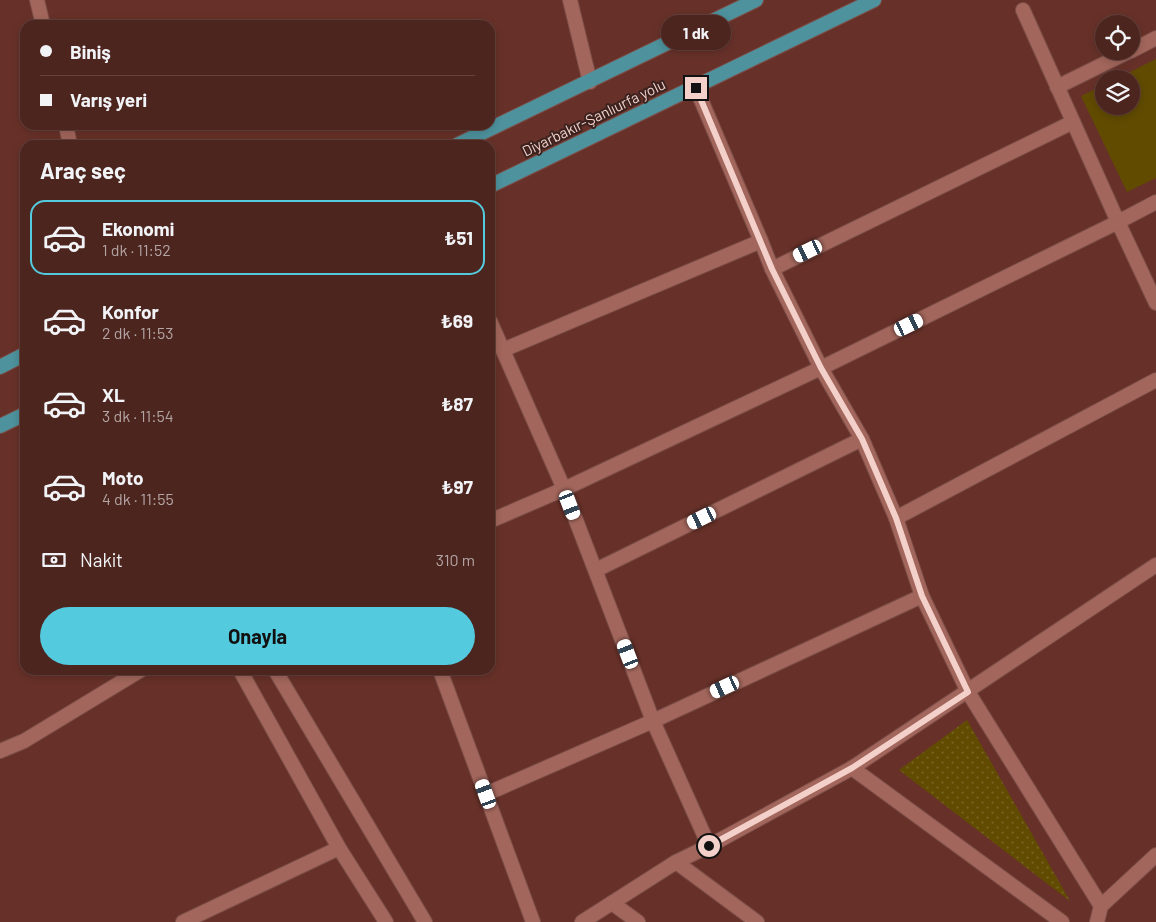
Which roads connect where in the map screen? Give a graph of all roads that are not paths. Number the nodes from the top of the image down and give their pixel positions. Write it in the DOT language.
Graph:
graph roads {
  1 [pos="37,0"];
  2 [pos="570,0"];
  3 [pos="756,0"];
  4 [pos="874,0"];
  5 [pos="1023,10"];
  6 [pos="42,20"];
  7 [pos="1156,38"];
  8 [pos="1140,46"];
  9 [pos="1113,60"];
  10 [pos="590,82"];
  11 [pos="696,88"];
  12 [pos="1058,88"];
  13 [pos="1073,122"];
  14 [pos="495,127"];
  15 [pos="489,130"];
  16 [pos="468,140"];
  17 [pos="495,184"];
  18 [pos="1156,202"];
  19 [pos="1118,222"];
  20 [pos="761,241"];
  21 [pos="772,269"];
  22 [pos="1156,304"];
  23 [pos="495,332"];
  24 [pos="503,350"];
  25 [pos="20,357"];
  26 [pos="0,367"];
  27 [pos="821,368"];
  28 [pos="1156,380"];
  29 [pos="20,416"];
  30 [pos="0,426"];
  31 [pos="862,439"];
  32 [pos="564,489"];
  33 [pos="896,518"];
  34 [pos="495,519"];
  35 [pos="1156,565"];
  36 [pos="596,570"];
  37 [pos="922,596"];
  38 [pos="133,675"];
  39 [pos="243,675"];
  40 [pos="278,675"];
  41 [pos="442,675"];
  42 [pos="968,692"];
  43 [pos="654,721"];
  44 [pos="0,751"];
  45 [pos="852,768"];
  46 [pos="486,794"];
  47 [pos="709,846"];
  48 [pos="339,848"];
  49 [pos="1156,855"];
  50 [pos="676,862"];
  51 [pos="612,903"];
  52 [pos="1101,906"];
  53 [pos="183,922"];
  54 [pos="386,922"];
  55 [pos="425,922"];
  56 [pos="533,922"];
  57 [pos="582,922"];
  58 [pos="638,922"];
  59 [pos="757,922"];
  60 [pos="1062,922"];
  61 [pos="1097,922"];
  1 -- 6 [label="street"];
  2 -- 10 [label="street"];
  3 -- 10 [label="highway"];
  4 -- 11 [label="highway, Diyarbakır-Şanlıurfa yolu"];
  5 -- 12 [label="street"];
  7 -- 8 [label="street"];
  9 -- 12 [label="street"];
  10 -- 14 [label="highway"];
  11 -- 17 [label="highway, Diyarbakır-Şanlıurfa yolu"];
  11 -- 20 [label="street"];
  12 -- 13 [label="street"];
  13 -- 19 [label="street"];
  13 -- 21 [label="street"];
  15 -- 16 [label="highway"];
  18 -- 19 [label="street"];
  19 -- 22 [label="street"];
  19 -- 27 [label="street"];
  20 -- 21 [label="street"];
  20 -- 24 [label="street"];
  21 -- 27 [label="street"];
  23 -- 24 [label="street"];
  24 -- 32 [label="street"];
  25 -- 26 [label="highway"];
  27 -- 31 [label="street"];
  27 -- 32 [label="street"];
  28 -- 33 [label="street"];
  29 -- 30 [label="highway"];
  31 -- 33 [label="street"];
  31 -- 36 [label="street"];
  32 -- 34 [label="street"];
  32 -- 36 [label="street"];
  33 -- 37 [label="street"];
  35 -- 42 [label="street"];
  36 -- 43 [label="street"];
  37 -- 42 [label="street"];
  37 -- 43 [label="street"];
  38 -- 44 [label="street"];
  39 -- 48 [label="street"];
  40 -- 55 [label="street"];
  41 -- 46 [label="street"];
  42 -- 45 [label="street"];
  42 -- 52 [label="street"];
  43 -- 46 [label="street"];
  43 -- 47 [label="street"];
  45 -- 47 [label="street"];
  45 -- 60 [label="street"];
  46 -- 56 [label="street"];
  47 -- 50 [label="street"];
  48 -- 53 [label="street"];
  48 -- 54 [label="street"];
  49 -- 52 [label="street"];
  50 -- 51 [label="street"];
  50 -- 59 [label="street"];
  51 -- 57 [label="street"];
  51 -- 58 [label="street"];
  52 -- 61 [label="street"];
}
